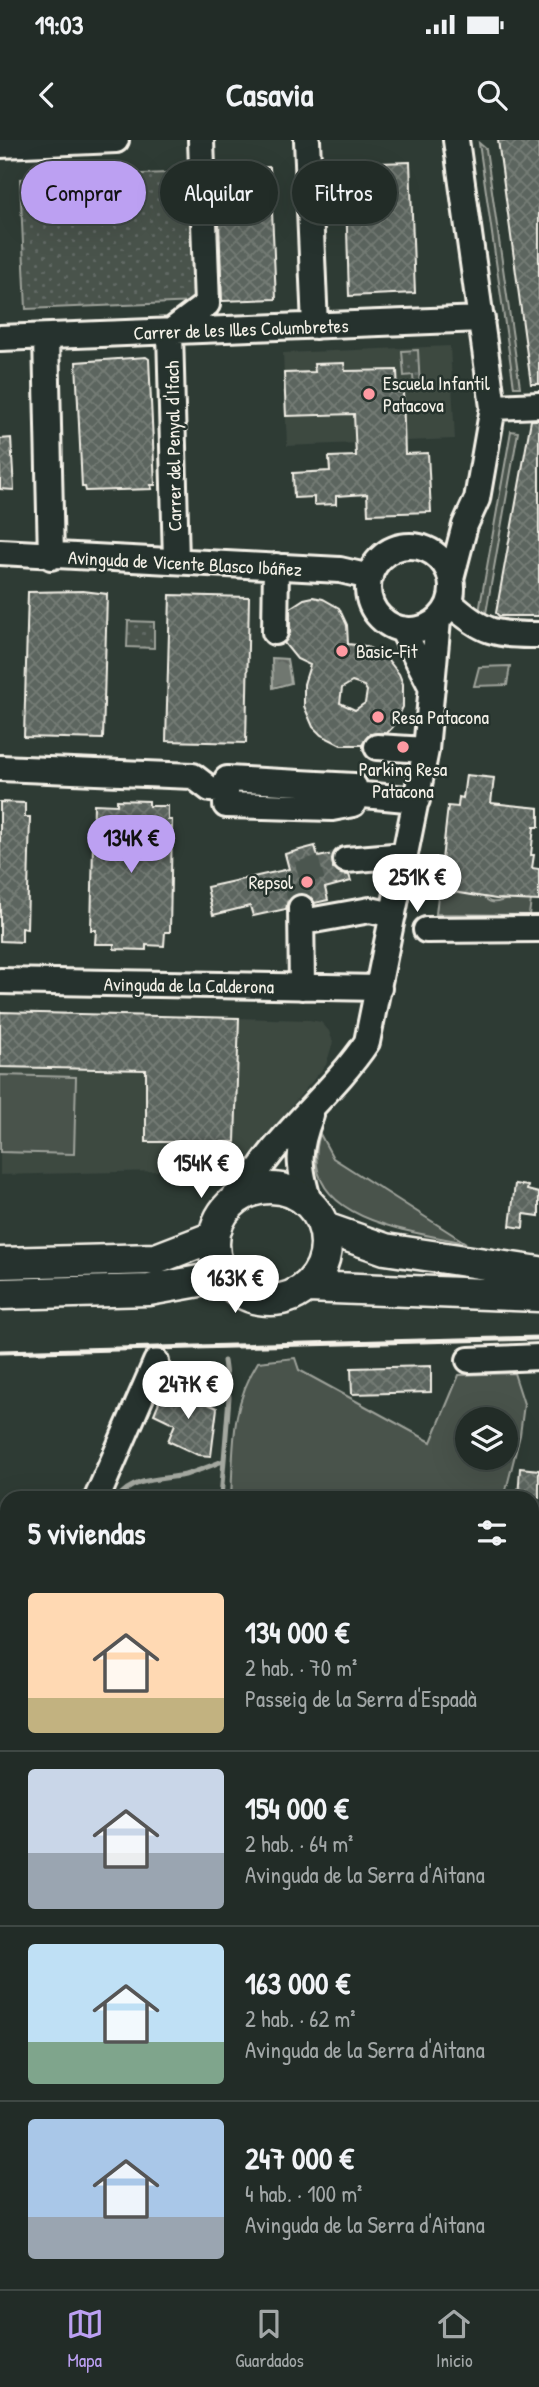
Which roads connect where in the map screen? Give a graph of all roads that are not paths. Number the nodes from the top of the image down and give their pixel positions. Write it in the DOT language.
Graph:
graph roads {
  1 [pos="116,140"];
  2 [pos="201,140"];
  3 [pos="307,140"];
  4 [pos="456,140"];
  5 [pos="0,145"];
  6 [pos="482,319"];
  7 [pos="316,326"];
  8 [pos="170,332"];
  9 [pos="46,337"];
  10 [pos="0,338"];
  11 [pos="539,405"];
  12 [pos="493,407"];
  13 [pos="465,525"];
  14 [pos="425,549"];
  15 [pos="0,552"];
  16 [pos="51,557"];
  17 [pos="176,561"];
  18 [pos="276,566"];
  19 [pos="370,577"];
  20 [pos="446,601"];
  21 [pos="402,629"];
  22 [pos="275,632"];
  23 [pos="539,635"];
  24 [pos="433,690"];
  25 [pos="377,747"];
  26 [pos="426,750"];
  27 [pos="0,768"];
  28 [pos="417,800"];
  29 [pos="405,855"];
  30 [pos="346,860"];
  31 [pos="393,915"];
  32 [pos="539,929"];
  33 [pos="426,930"];
  34 [pos="0,981"];
  35 [pos="302,987"];
  36 [pos="379,988"];
  37 [pos="317,1101"];
  38 [pos="242,1197"];
  39 [pos="309,1202"];
  40 [pos="325,1228"];
  41 [pos="213,1237"];
  42 [pos="0,1263"];
  43 [pos="539,1272"];
  44 [pos="222,1277"];
  45 [pos="308,1287"];
  46 [pos="0,1294"];
  47 [pos="539,1296"];
  48 [pos="539,1357"];
  49 [pos="469,1360"];
  50 [pos="156,1362"];
  51 [pos="100,1491"];
  1 -- 5 [label="street"];
  2 -- 8 [label="street"];
  3 -- 7 [label="street"];
  4 -- 6 [label="street"];
  6 -- 7 [label="street, Carrer de les Illes Columbretes"];
  6 -- 12 [label="street"];
  7 -- 8 [label="street, Carrer de les Illes Columbretes"];
  8 -- 9 [label="street, Carrer de les Illes Columbretes"];
  8 -- 17 [label="street, Carrer del Penyal d'Ifach"];
  9 -- 10 [label="street, Carrer de les Illes Columbretes"];
  9 -- 16 [label="street"];
  11 -- 12 [label="street"];
  12 -- 13 [label="street"];
  13 -- 14 [label="street"];
  13 -- 20 [label="street"];
  14 -- 19 [label="street"];
  14 -- 20 [label="street"];
  15 -- 16 [label="street, Avinguda de Vicente Blasco Ibáñez"];
  16 -- 17 [label="street, Avinguda de Vicente Blasco Ibáñez"];
  17 -- 18 [label="street, Avinguda de Vicente Blasco Ibáñez"];
  18 -- 19 [label="street, Avinguda de Vicente Blasco Ibáñez"];
  18 -- 22 [label="street"];
  19 -- 21 [label="street"];
  20 -- 21 [label="street"];
  20 -- 23 [label="street"];
  20 -- 24 [label="street"];
  21 -- 24 [label="street"];
  24 -- 26 [label="street"];
  25 -- 26 [label="street"];
  26 -- 28 [label="street"];
  27 -- 28 [label="street"];
  28 -- 29 [label="street"];
  29 -- 30 [label="street"];
  29 -- 31 [label="street"];
  31 -- 35 [label="street"];
  31 -- 36 [label="street"];
  32 -- 33 [label="street"];
  34 -- 35 [label="street, Avinguda de la Calderona"];
  35 -- 36 [label="street, Avinguda de la Calderona"];
  36 -- 37 [label="street"];
  37 -- 38 [label="street"];
  37 -- 39 [label="street"];
  38 -- 39 [label="main road"];
  38 -- 41 [label="main road"];
  39 -- 40 [label="main road"];
  40 -- 43 [label="main road"];
  40 -- 45 [label="main road"];
  41 -- 42 [label="main road"];
  41 -- 44 [label="main road"];
  44 -- 45 [label="main road"];
  44 -- 46 [label="main road"];
  45 -- 47 [label="main road"];
  48 -- 49 [label="street"];
  50 -- 51 [label="street"];
}
